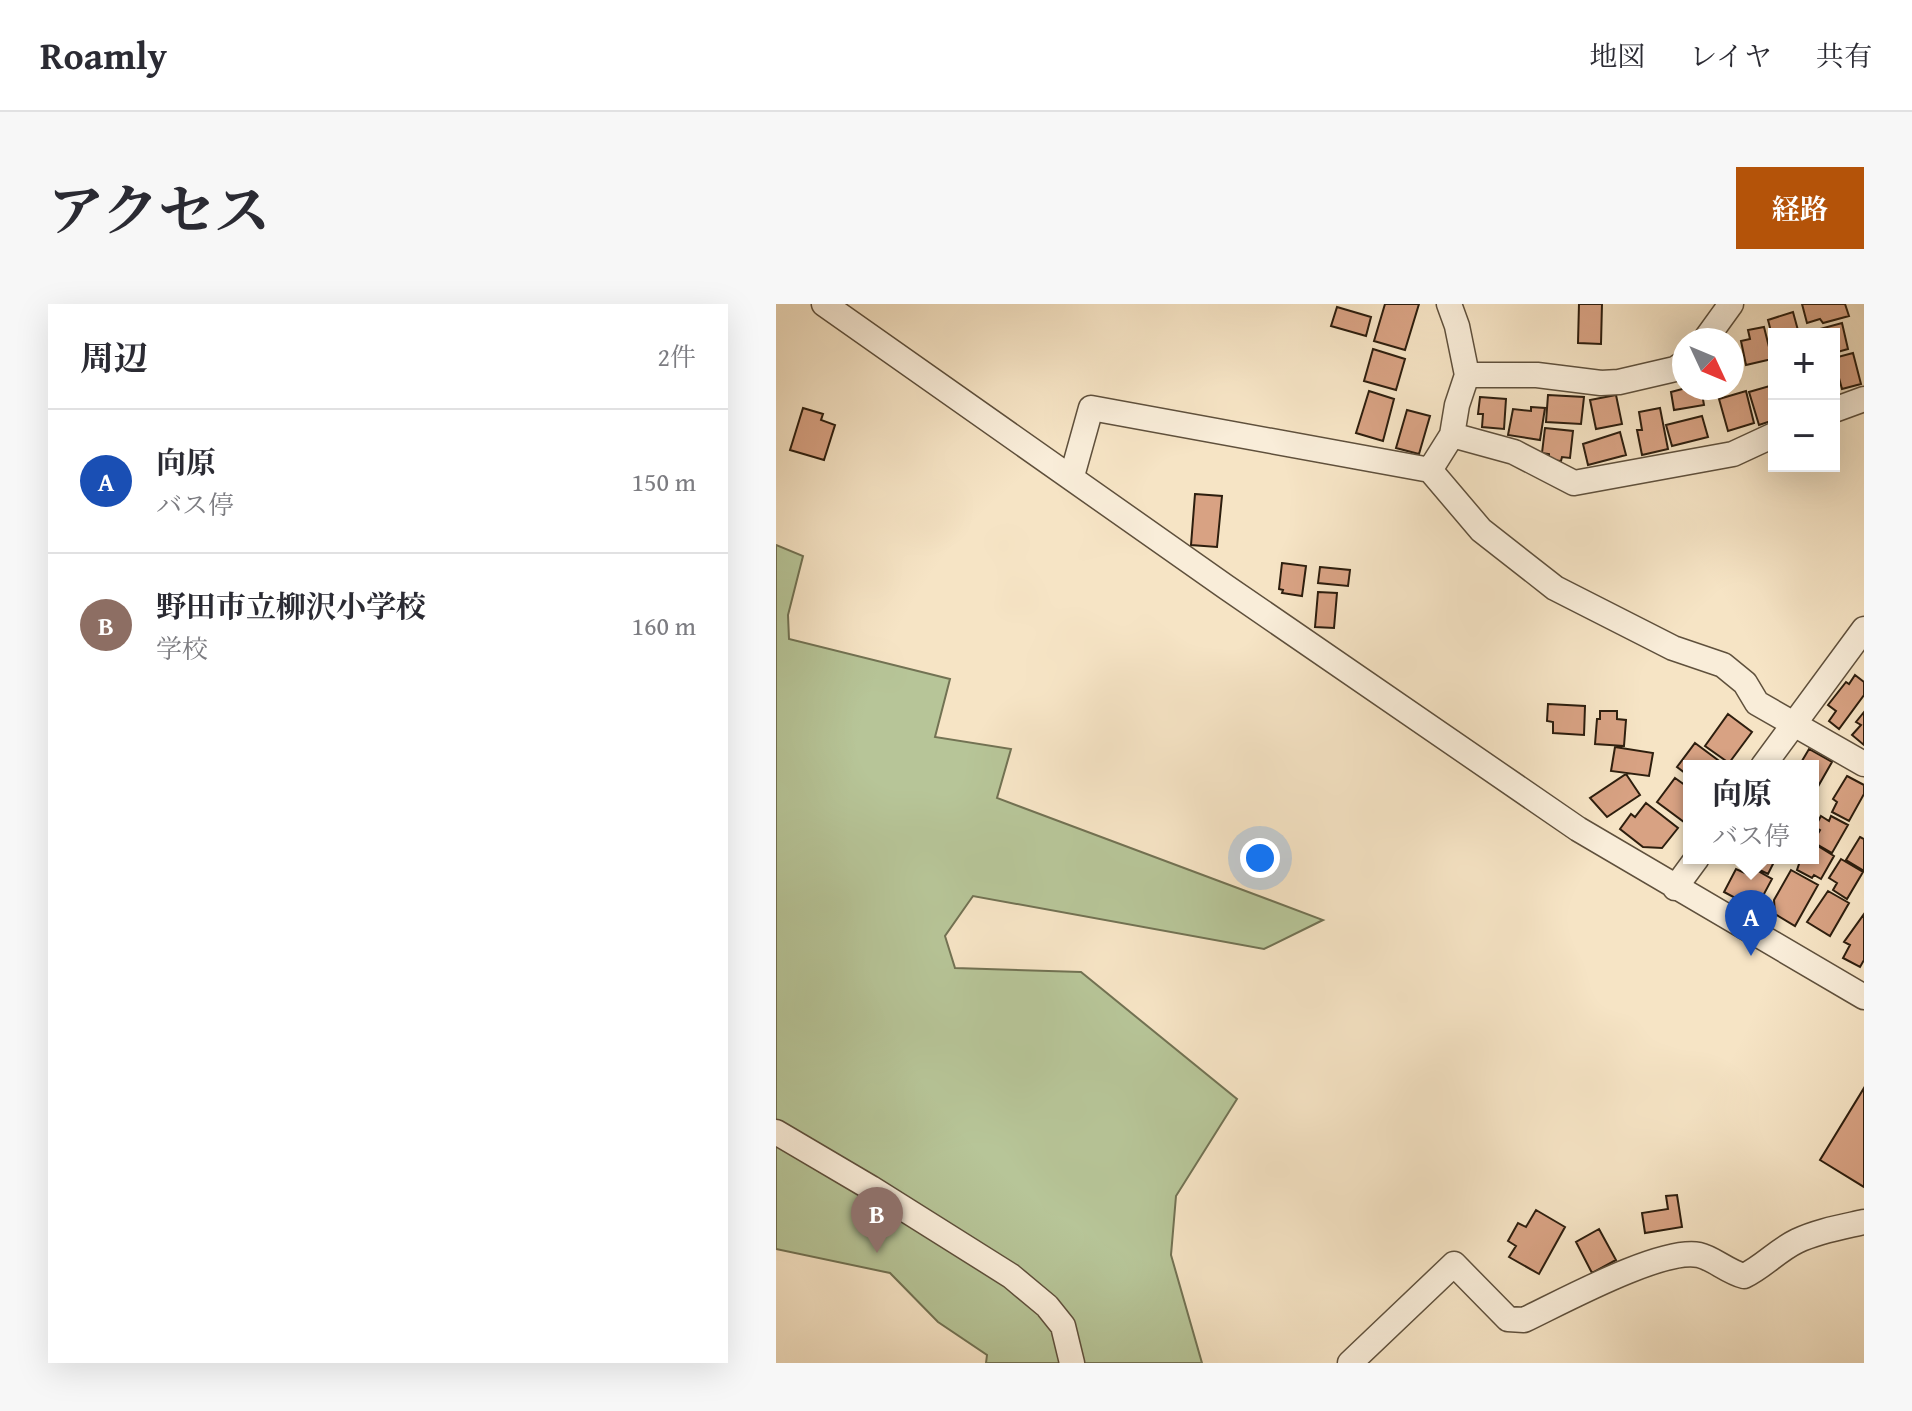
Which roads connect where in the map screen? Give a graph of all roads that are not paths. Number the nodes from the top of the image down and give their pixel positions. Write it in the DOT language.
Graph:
graph roads {
  1 [pos="824,304"];
  2 [pos="1449,304"];
  3 [pos="1731,304"];
  4 [pos="1714,328"];
  5 [pos="1672,370"];
  6 [pos="1467,375"];
  7 [pos="1864,399"];
  8 [pos="1840,408"];
  9 [pos="1452,435"];
  10 [pos="1768,438"];
  11 [pos="1430,470"];
  12 [pos="1072,476"];
  13 [pos="1864,629"];
  14 [pos="1794,724"];
  15 [pos="1767,760"];
  16 [pos="1864,764"];
  17 [pos="1693,864"];
  18 [pos="1675,888"];
  19 [pos="1864,997"];
  20 [pos="776,1132"];
  21 [pos="1864,1222"];
  22 [pos="1072,1363"];
  23 [pos="1350,1363"];
  1 -- 12 [label="street"];
  2 -- 6 [label="street"];
  3 -- 4 [label="street"];
  5 -- 6 [label="street"];
  6 -- 9 [label="street"];
  7 -- 8 [label="street"];
  9 -- 10 [label="street"];
  9 -- 11 [label="street"];
  11 -- 12 [label="street"];
  11 -- 14 [label="street"];
  12 -- 18 [label="street"];
  13 -- 14 [label="street"];
  14 -- 15 [label="street"];
  14 -- 16 [label="street"];
  17 -- 18 [label="street"];
  18 -- 19 [label="street"];
  20 -- 22 [label="street"];
  21 -- 23 [label="street"];
}
